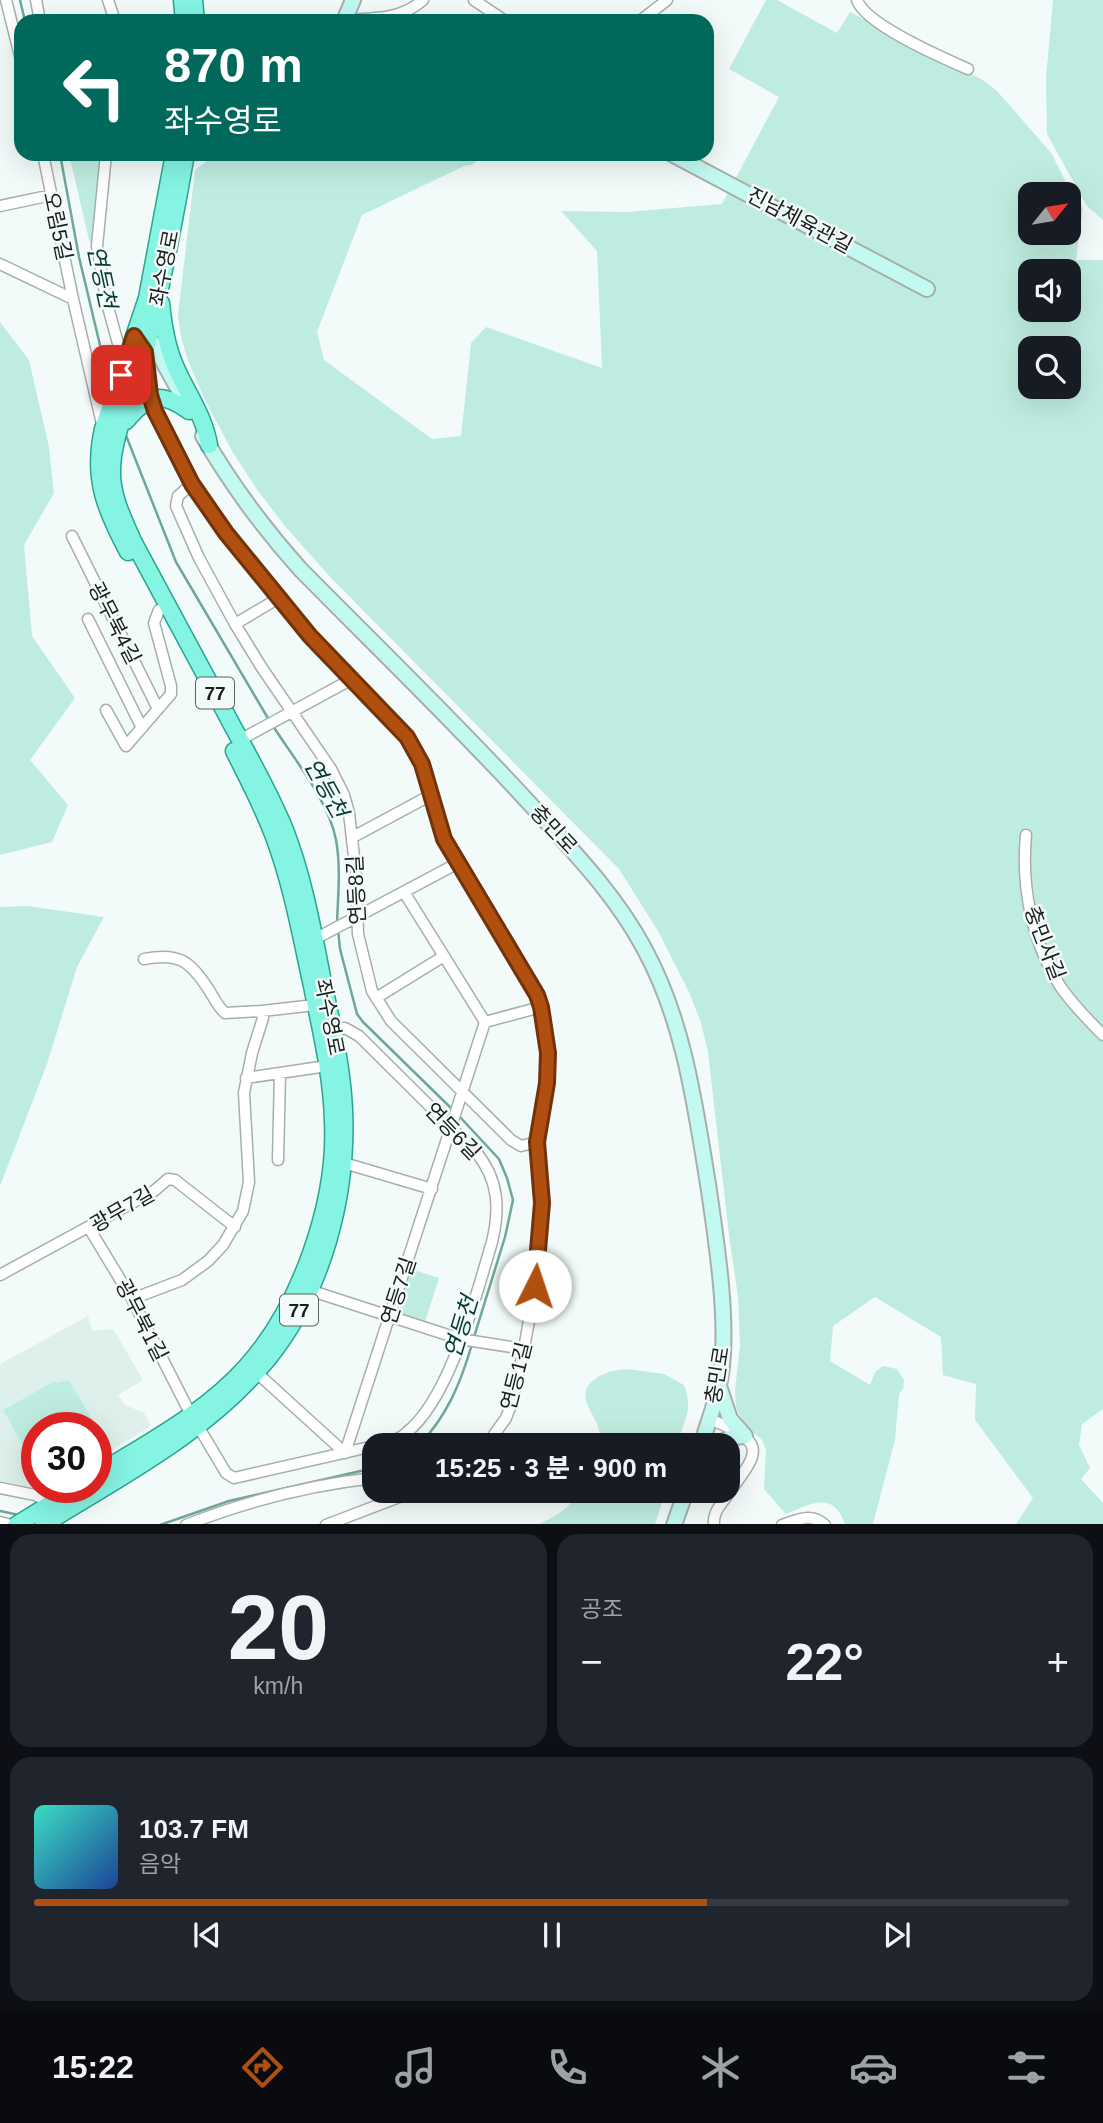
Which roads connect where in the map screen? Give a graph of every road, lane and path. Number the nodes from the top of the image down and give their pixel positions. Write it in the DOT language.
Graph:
graph roads {
  1 [pos="6,0"];
  2 [pos="423,0"];
  3 [pos="474,0"];
  4 [pos="667,0"];
  5 [pos="858,0"];
  6 [pos="400,14"];
  7 [pos="495,14"];
  8 [pos="649,14"];
  9 [pos="14,32"];
  10 [pos="968,69"];
  11 [pos="45,161"];
  12 [pos="105,161"];
  13 [pos="173,161"];
  14 [pos="185,161"];
  15 [pos="685,161"];
  16 [pos="52,195"];
  17 [pos="0,205"];
  18 [pos="0,264"];
  19 [pos="927,289"];
  20 [pos="160,293"];
  21 [pos="73,299"];
  22 [pos="141,331"];
  23 [pos="145,352"];
  24 [pos="121,377"];
  25 [pos="147,402"];
  26 [pos="189,411"];
  27 [pos="103,429"];
  28 [pos="120,429"];
  29 [pos="209,445"];
  30 [pos="192,484"];
  31 [pos="72,536"];
  32 [pos="279,597"];
  33 [pos="159,610"];
  34 [pos="88,619"];
  35 [pos="235,624"];
  36 [pos="352,680"];
  37 [pos="158,709"];
  38 [pos="106,710"];
  39 [pos="292,712"];
  40 [pos="142,728"];
  41 [pos="241,739"];
  42 [pos="431,795"];
  43 [pos="1026,835"];
  44 [pos="353,837"];
  45 [pos="458,863"];
  46 [pos="404,892"];
  47 [pos="357,917"];
  48 [pos="317,938"];
  49 [pos="444,956"];
  50 [pos="144,959"];
  51 [pos="376,998"];
  52 [pos="316,1005"];
  53 [pos="541,1007"];
  54 [pos="262,1012"];
  55 [pos="485,1022"];
  56 [pos="1103,1035"];
  57 [pos="330,1037"];
  58 [pos="327,1066"];
  59 [pos="280,1073"];
  60 [pos="246,1078"];
  61 [pos="463,1091"];
  62 [pos="452,1129"];
  63 [pos="537,1142"];
  64 [pos="278,1160"];
  65 [pos="344,1163"];
  66 [pos="432,1189"];
  67 [pos="235,1227"];
  68 [pos="89,1228"];
  69 [pos="0,1275"];
  70 [pos="309,1290"];
  71 [pos="132,1299"];
  72 [pos="389,1316"];
  73 [pos="460,1339"];
  74 [pos="524,1349"];
  75 [pos="256,1373"];
  76 [pos="719,1386"];
  77 [pos="709,1419"];
  78 [pos="195,1420"];
  79 [pos="407,1433"];
  80 [pos="495,1433"];
  81 [pos="705,1433"];
  82 [pos="745,1436"];
  83 [pos="740,1437"];
  84 [pos="362,1449"];
  85 [pos="345,1453"];
  86 [pos="112,1466"];
  87 [pos="362,1479"];
  88 [pos="0,1488"];
  89 [pos="62,1503"];
  90 [pos="383,1503"];
  91 [pos="682,1503"];
  92 [pos="58,1507"];
  93 [pos="0,1522"];
  94 [pos="13,1524"];
  95 [pos="43,1524"];
  96 [pos="186,1524"];
  97 [pos="326,1524"];
  98 [pos="674,1524"];
  99 [pos="714,1524"];
  100 [pos="782,1524"];
  101 [pos="825,1524"];
  1 -- 9 [label="street"];
  2 -- 6 [label="street"];
  3 -- 7 [label="street"];
  4 -- 8 [label="street"];
  5 -- 10 [label="street"];
  11 -- 16 [label="street, 오림5길"];
  12 -- 24 [label="street"];
  13 -- 22 [label="main road, 좌수영로 / 77"];
  14 -- 20 [label="main road, 좌수영로 / 77"];
  15 -- 19 [label="street, 진남체육관길"];
  16 -- 17 [label="street"];
  16 -- 21 [label="street, 오림5길"];
  18 -- 21 [label="street"];
  20 -- 22 [label="main road, 좌수영로 / 77"];
  20 -- 29 [label="main road"];
  21 -- 27 [label="street, 오림5길"];
  22 -- 23 [label="main road, 좌수영로 / 77"];
  22 -- 24 [label="main road, 좌수영로 / 77"];
  22 -- 26 [label="street, 충민로"];
  23 -- 25 [label="street, 연등1길"];
  23 -- 28 [label="main road, 좌수영로 / 77"];
  24 -- 27 [label="main road, 77"];
  24 -- 28 [label="main road"];
  25 -- 26 [label="main road"];
  25 -- 28 [label="main road"];
  25 -- 30 [label="street, 연등1길"];
  26 -- 29 [label="street, 충민로"];
  27 -- 33 [label="main road, 좌수영로 / 77"];
  28 -- 41 [label="main road, 좌수영로 / 77"];
  29 -- 76 [label="street, 충민로"];
  30 -- 32 [label="street, 연등1길"];
  30 -- 35 [label="street, 연등8길"];
  31 -- 37 [label="street, 광무북4길"];
  32 -- 35 [label="street"];
  32 -- 36 [label="street, 연등1길"];
  33 -- 37 [label="street, 광무북4길"];
  33 -- 41 [label="main road, 좌수영로 / 77"];
  34 -- 40 [label="street"];
  35 -- 39 [label="street, 연등8길"];
  36 -- 39 [label="street"];
  36 -- 42 [label="street, 연등1길"];
  37 -- 40 [label="street, 광무북4길"];
  38 -- 40 [label="street, 광무북4길"];
  39 -- 41 [label="street"];
  39 -- 44 [label="street, 연등8길"];
  41 -- 48 [label="main road, 좌수영로 / 77"];
  41 -- 52 [label="main road, 좌수영로 / 77"];
  42 -- 44 [label="street"];
  42 -- 45 [label="street, 연등1길"];
  43 -- 56 [label="street, 충민사길"];
  44 -- 47 [label="street, 연등8길"];
  45 -- 46 [label="street"];
  45 -- 53 [label="street, 연등1길"];
  46 -- 47 [label="street"];
  46 -- 49 [label="street"];
  47 -- 48 [label="street"];
  47 -- 51 [label="street, 연등8길"];
  48 -- 57 [label="main road, 좌수영로 / 77"];
  49 -- 51 [label="street"];
  49 -- 55 [label="street"];
  50 -- 54 [label="street"];
  51 -- 61 [label="street, 연등8길"];
  52 -- 54 [label="street"];
  52 -- 57 [label="main road, 좌수영로 / 77"];
  53 -- 55 [label="street"];
  53 -- 63 [label="street, 연등1길"];
  54 -- 60 [label="street"];
  55 -- 61 [label="street"];
  57 -- 58 [label="main road, 좌수영로 / 77"];
  57 -- 62 [label="street, 연등6길"];
  57 -- 65 [label="main road, 좌수영로 / 77"];
  58 -- 59 [label="street"];
  58 -- 78 [label="main road, 좌수영로 / 77"];
  59 -- 60 [label="street"];
  59 -- 64 [label="street"];
  60 -- 67 [label="street"];
  61 -- 62 [label="street, 연등7길"];
  61 -- 63 [label="street, 연등8길"];
  62 -- 66 [label="street, 연등7길"];
  62 -- 73 [label="street, 연등6길"];
  63 -- 74 [label="street, 연등1길"];
  65 -- 66 [label="street"];
  65 -- 70 [label="main road, 좌수영로 / 77"];
  66 -- 72 [label="street, 연등7길"];
  67 -- 68 [label="street, 광무7길"];
  67 -- 71 [label="street"];
  68 -- 69 [label="street, 광무7길"];
  68 -- 71 [label="street, 광무북1길"];
  70 -- 72 [label="street"];
  70 -- 75 [label="main road, 좌수영로 / 77"];
  71 -- 78 [label="street, 광무북1길"];
  72 -- 73 [label="street"];
  72 -- 85 [label="street, 연등7길"];
  73 -- 74 [label="street"];
  73 -- 79 [label="street, 연등6길"];
  74 -- 80 [label="street, 연등1길"];
  75 -- 78 [label="main road, 좌수영로 / 77"];
  75 -- 85 [label="street"];
  76 -- 77 [label="street, 충민로"];
  76 -- 82 [label="street"];
  77 -- 81 [label="street, 충민로"];
  77 -- 82 [label="street"];
  78 -- 85 [label="street, 연등6길"];
  78 -- 86 [label="main road, 좌수영로 / 77"];
  78 -- 92 [label="main road, 좌수영로 / 77"];
  82 -- 83 [label="street"];
  82 -- 99 [label="street"];
  84 -- 85 [label="street, 연등6길"];
  87 -- 96 [label="street"];
  88 -- 92 [label="street"];
  89 -- 92 [label="main road"];
  90 -- 97 [label="street"];
  91 -- 98 [label="street"];
  92 -- 94 [label="main road"];
  92 -- 95 [label="main road"];
  93 -- 94 [label="street"];
  100 -- 101 [label="street"];
}
